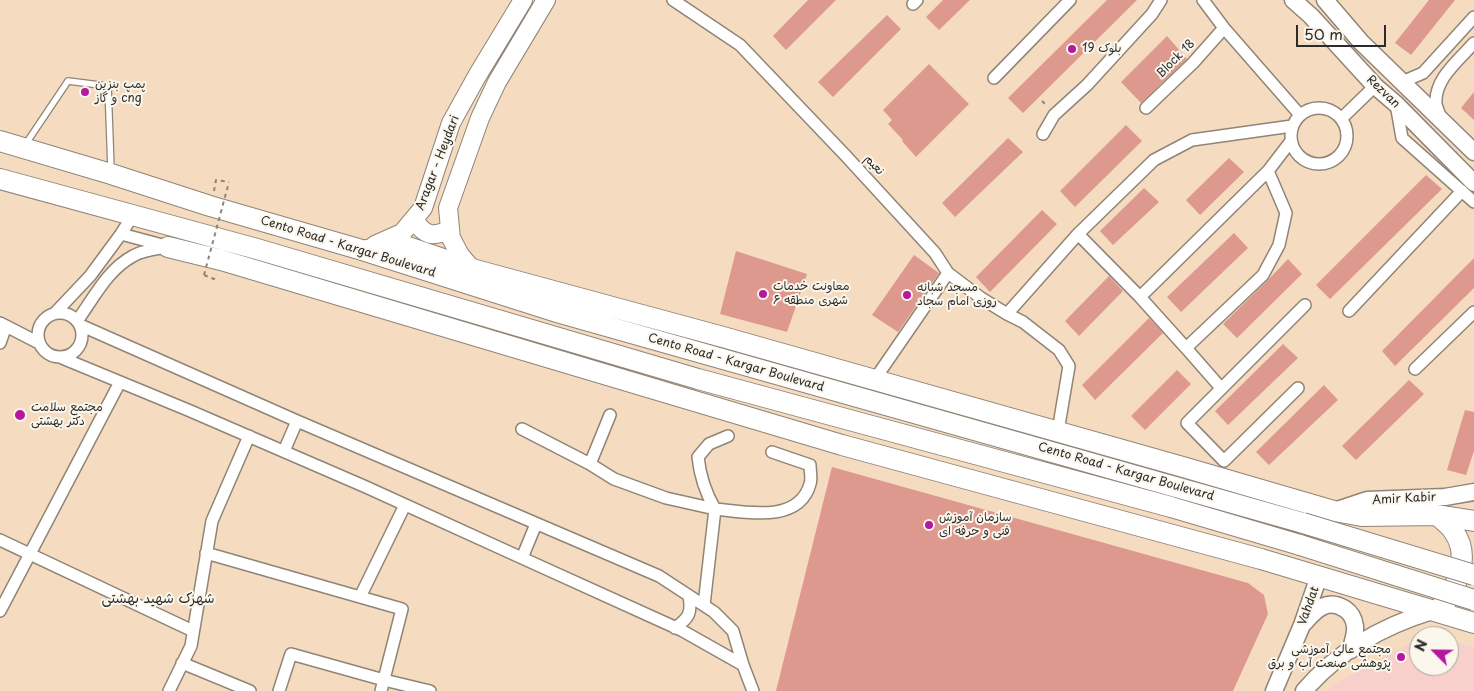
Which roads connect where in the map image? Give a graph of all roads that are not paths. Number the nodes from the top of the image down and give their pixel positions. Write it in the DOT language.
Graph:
graph roads {
  1 [pos="523,0"];
  2 [pos="546,0"];
  3 [pos="673,0"];
  4 [pos="1070,0"];
  5 [pos="1161,0"];
  6 [pos="1203,0"];
  7 [pos="1293,0"];
  8 [pos="1326,0"];
  9 [pos="1474,17"];
  10 [pos="1224,28"];
  11 [pos="1474,43"];
  12 [pos="994,78"];
  13 [pos="1402,82"];
  14 [pos="1375,86"];
  15 [pos="1146,108"];
  16 [pos="1300,115"];
  17 [pos="1342,118"];
  18 [pos="1442,120"];
  19 [pos="1292,126"];
  20 [pos="1043,134"];
  21 [pos="0,141"];
  22 [pos="1291,141"];
  23 [pos="22,148"];
  24 [pos="1474,152"];
  25 [pos="1268,171"];
  26 [pos="112,174"];
  27 [pos="0,179"];
  28 [pos="1468,187"];
  29 [pos="1474,202"];
  30 [pos="133,214"];
  31 [pos="414,219"];
  32 [pos="450,229"];
  33 [pos="121,234"];
  34 [pos="1078,234"];
  35 [pos="168,247"];
  36 [pos="362,250"];
  37 [pos="472,269"];
  38 [pos="948,273"];
  39 [pos="1140,297"];
  40 [pos="1305,305"];
  41 [pos="1349,311"];
  42 [pos="1474,312"];
  43 [pos="55,313"];
  44 [pos="1007,314"];
  45 [pos="79,323"];
  46 [pos="3,325"];
  47 [pos="0,343"];
  48 [pos="39,343"];
  49 [pos="1186,348"];
  50 [pos="62,358"];
  51 [pos="1415,369"];
  52 [pos="875,379"];
  53 [pos="120,382"];
  54 [pos="1221,388"];
  55 [pos="1298,388"];
  56 [pos="610,415"];
  57 [pos="298,421"];
  58 [pos="522,429"];
  59 [pos="1058,431"];
  60 [pos="249,436"];
  61 [pos="728,436"];
  62 [pos="284,451"];
  63 [pos="772,452"];
  64 [pos="590,464"];
  65 [pos="1474,492"];
  66 [pos="405,505"];
  67 [pos="715,509"];
  68 [pos="1334,511"];
  69 [pos="1436,515"];
  70 [pos="1474,521"];
  71 [pos="536,524"];
  72 [pos="0,540"];
  73 [pos="30,553"];
  74 [pos="206,553"];
  75 [pos="522,558"];
  76 [pos="1474,575"];
  77 [pos="1319,576"];
  78 [pos="689,596"];
  79 [pos="360,597"];
  80 [pos="1474,600"];
  81 [pos="704,605"];
  82 [pos="1432,610"];
  83 [pos="0,611"];
  84 [pos="1474,623"];
  85 [pos="1302,625"];
  86 [pos="675,628"];
  87 [pos="193,631"];
  88 [pos="1351,650"];
  89 [pos="182,663"];
  90 [pos="743,665"];
  91 [pos="383,686"];
  92 [pos="169,691"];
  93 [pos="250,691"];
  94 [pos="279,691"];
  95 [pos="430,691"];
  96 [pos="753,691"];
  97 [pos="1274,691"];
  98 [pos="1304,691"];
  1 -- 31 [label="main road, Aragar - Heydari"];
  2 -- 32 [label="main road, Aragar - Heydari"];
  3 -- 38 [label="street, نعیم"];
  4 -- 12 [label="street"];
  5 -- 20 [label="street"];
  6 -- 10 [label="street"];
  7 -- 14 [label="main road, Rezvan"];
  8 -- 13 [label="main road, Rezvan"];
  9 -- 13 [label="street"];
  10 -- 15 [label="street, Block 18"];
  10 -- 16 [label="street"];
  11 -- 18 [label="street"];
  13 -- 18 [label="main road, Rezvan"];
  14 -- 17 [label="street"];
  14 -- 28 [label="main road, Rezvan"];
  16 -- 17 [label="street"];
  16 -- 19 [label="street"];
  17 -- 22 [label="street"];
  18 -- 24 [label="main road, Rezvan"];
  19 -- 22 [label="street"];
  19 -- 34 [label="street"];
  21 -- 23 [label="highway, Cento Road - Kargar Boulevard"];
  22 -- 25 [label="street"];
  23 -- 26 [label="highway, Cento Road - Kargar Boulevard"];
  23 -- 26 [label="lane"];
  25 -- 39 [label="street"];
  25 -- 49 [label="street"];
  26 -- 36 [label="highway, Cento Road - Kargar Boulevard"];
  27 -- 30 [label="highway, Cento Road - Kargar Boulevard"];
  28 -- 29 [label="street"];
  28 -- 41 [label="street"];
  30 -- 33 [label="street"];
  30 -- 80 [label="highway, Cento Road - Kargar Boulevard, bridge"];
  31 -- 32 [label="main road"];
  31 -- 36 [label="main road, Aragar - Heydari"];
  32 -- 37 [label="main road, Aragar - Heydari"];
  33 -- 35 [label="street"];
  33 -- 43 [label="street"];
  34 -- 39 [label="street"];
  34 -- 44 [label="street"];
  35 -- 45 [label="street"];
  35 -- 77 [label="highway"];
  36 -- 37 [label="highway"];
  36 -- 76 [label="highway, Cento Road - Kargar Boulevard, bridge"];
  37 -- 52 [label="highway"];
  38 -- 44 [label="street"];
  38 -- 52 [label="street"];
  39 -- 49 [label="street"];
  40 -- 54 [label="street"];
  42 -- 51 [label="street"];
  43 -- 45 [label="street"];
  43 -- 48 [label="street"];
  44 -- 59 [label="street"];
  45 -- 50 [label="street"];
  45 -- 57 [label="street"];
  46 -- 47 [label="street"];
  46 -- 48 [label="street"];
  48 -- 50 [label="street"];
  49 -- 54 [label="street"];
  50 -- 53 [label="street"];
  52 -- 59 [label="highway"];
  53 -- 60 [label="street"];
  53 -- 73 [label="street"];
  54 -- 55 [label="street"];
  56 -- 64 [label="street"];
  57 -- 62 [label="street"];
  57 -- 71 [label="street"];
  58 -- 64 [label="street"];
  59 -- 68 [label="highway"];
  60 -- 62 [label="street"];
  60 -- 74 [label="street"];
  61 -- 67 [label="street"];
  62 -- 66 [label="street"];
  63 -- 67 [label="street"];
  64 -- 67 [label="street"];
  65 -- 68 [label="main road, Amir Kabir"];
  66 -- 75 [label="street"];
  66 -- 79 [label="street"];
  67 -- 81 [label="street"];
  68 -- 69 [label="highway"];
  68 -- 77 [label="highway"];
  69 -- 70 [label="highway"];
  69 -- 82 [label="highway"];
  71 -- 75 [label="street"];
  71 -- 78 [label="street"];
  72 -- 73 [label="street"];
  73 -- 83 [label="street"];
  73 -- 87 [label="street"];
  74 -- 79 [label="street"];
  74 -- 87 [label="street"];
  75 -- 86 [label="street"];
  77 -- 82 [label="highway"];
  77 -- 85 [label="main road, Vahdat"];
  78 -- 81 [label="street"];
  78 -- 86 [label="street"];
  79 -- 91 [label="street"];
  81 -- 90 [label="street"];
  82 -- 84 [label="highway"];
  82 -- 88 [label="main road"];
  85 -- 88 [label="main road"];
  85 -- 97 [label="main road, Vahdat"];
  86 -- 90 [label="street"];
  87 -- 89 [label="street"];
  88 -- 98 [label="main road"];
  89 -- 92 [label="street"];
  89 -- 93 [label="street"];
  90 -- 96 [label="street"];
  91 -- 94 [label="street"];
  91 -- 95 [label="street"];
}
